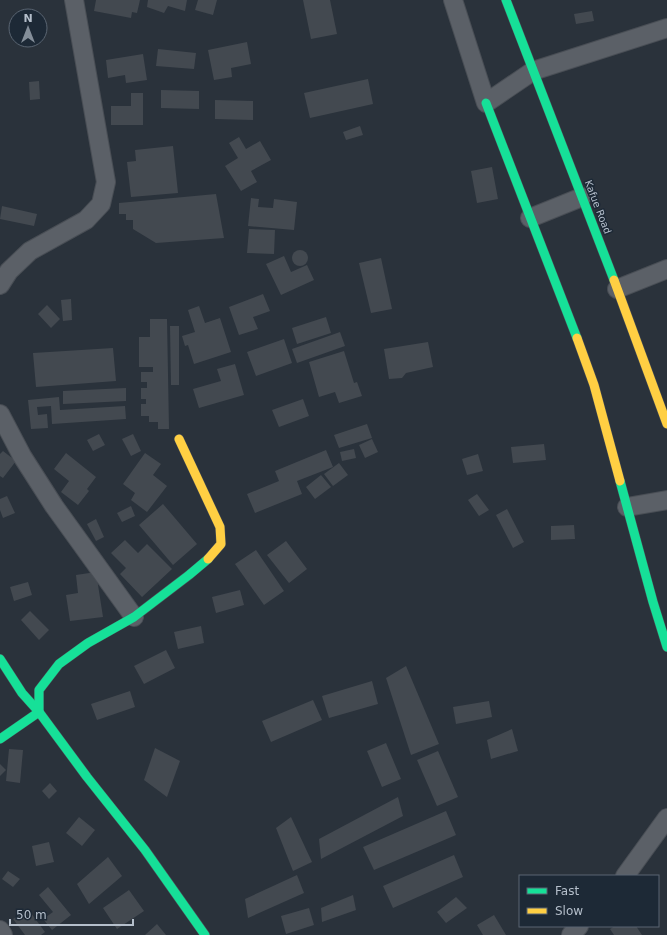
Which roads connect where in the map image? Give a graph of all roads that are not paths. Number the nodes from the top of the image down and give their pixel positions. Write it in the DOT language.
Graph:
graph roads {
  1 [pos="74,0"];
  2 [pos="453,0"];
  3 [pos="506,0"];
  4 [pos="667,28"];
  5 [pos="533,72"];
  6 [pos="486,103"];
  7 [pos="582,197"];
  8 [pos="530,218"];
  9 [pos="667,269"];
  10 [pos="0,285"];
  11 [pos="617,289"];
  12 [pos="0,414"];
  13 [pos="667,424"];
  14 [pos="179,439"];
  15 [pos="667,500"];
  16 [pos="627,507"];
  17 [pos="134,617"];
  18 [pos="667,647"];
  19 [pos="0,659"];
  20 [pos="39,712"];
  21 [pos="0,739"];
  22 [pos="667,818"];
  23 [pos="626,875"];
  24 [pos="579,927"];
  25 [pos="0,930"];
  26 [pos="3,935"];
  27 [pos="205,935"];
  28 [pos="571,935"];
  1 -- 10 [label="street"];
  2 -- 6 [label="street"];
  3 -- 5 [label="main road, Kafue Road"];
  4 -- 5 [label="street"];
  5 -- 6 [label="street"];
  5 -- 7 [label="main road, Kafue Road"];
  6 -- 8 [label="main road"];
  7 -- 8 [label="street"];
  7 -- 11 [label="main road, Kafue Road"];
  8 -- 16 [label="main road"];
  9 -- 11 [label="street"];
  11 -- 13 [label="main road, Kafue Road"];
  12 -- 17 [label="street"];
  14 -- 17 [label="main road"];
  15 -- 16 [label="street"];
  16 -- 18 [label="main road"];
  17 -- 20 [label="main road"];
  19 -- 20 [label="main road"];
  20 -- 21 [label="main road"];
  20 -- 27 [label="main road"];
  22 -- 23 [label="street"];
  24 -- 28 [label="street"];
  25 -- 26 [label="street"];
}
